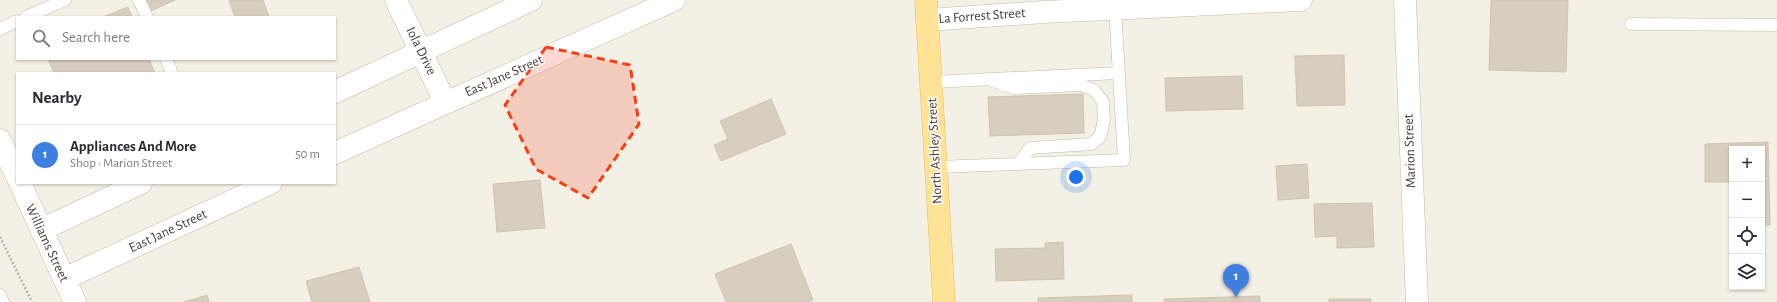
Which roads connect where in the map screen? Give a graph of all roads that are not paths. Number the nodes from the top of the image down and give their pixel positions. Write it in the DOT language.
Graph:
graph roads {
  1 [pos="64,0"];
  2 [pos="140,0"];
  3 [pos="396,0"];
  4 [pos="531,0"];
  5 [pos="674,0"];
  6 [pos="1301,0"];
  7 [pos="1405,0"];
  8 [pos="1115,8"];
  9 [pos="927,10"];
  10 [pos="28,16"];
  11 [pos="147,16"];
  12 [pos="16,21"];
  13 [pos="1632,24"];
  14 [pos="1777,24"];
  15 [pos="0,29"];
  16 [pos="420,52"];
  17 [pos="166,60"];
  18 [pos="172,72"];
  19 [pos="1118,73"];
  20 [pos="989,79"];
  21 [pos="932,82"];
  22 [pos="336,92"];
  23 [pos="446,102"];
  24 [pos="0,140"];
  25 [pos="336,153"];
  26 [pos="1019,164"];
  27 [pos="936,168"];
  28 [pos="16,175"];
  29 [pos="20,184"];
  30 [pos="139,184"];
  31 [pos="270,184"];
  32 [pos="41,230"];
  33 [pos="64,279"];
  34 [pos="0,295"];
  35 [pos="3,302"];
  36 [pos="75,302"];
  37 [pos="944,302"];
  38 [pos="1417,302"];
  1 -- 10 [label="lane"];
  2 -- 11 [label="lane"];
  3 -- 16 [label="street, Iola Drive"];
  4 -- 16 [label="street"];
  5 -- 23 [label="street, East Jane Street"];
  6 -- 8 [label="street, La Forrest Street"];
  7 -- 38 [label="street, Marion Street"];
  8 -- 9 [label="street, La Forrest Street"];
  8 -- 19 [label="lane"];
  9 -- 21 [label="main road, North Ashley Street"];
  12 -- 15 [label="lane"];
  13 -- 14 [label="lane"];
  16 -- 22 [label="street"];
  16 -- 23 [label="street, Iola Drive"];
  17 -- 18 [label="lane"];
  19 -- 20 [label="lane"];
  19 -- 26 [label="lane"];
  20 -- 21 [label="lane"];
  20 -- 26 [label="lane"];
  21 -- 27 [label="main road, North Ashley Street"];
  23 -- 25 [label="street, East Jane Street"];
  24 -- 28 [label="street"];
  26 -- 27 [label="lane"];
  27 -- 37 [label="main road, North Ashley Street"];
  29 -- 32 [label="street, Williams Street"];
  30 -- 32 [label="street"];
  31 -- 33 [label="street, East Jane Street"];
  32 -- 33 [label="street, Williams Street"];
  33 -- 36 [label="street, Williams Street"];
  34 -- 35 [label="lane"];
}
